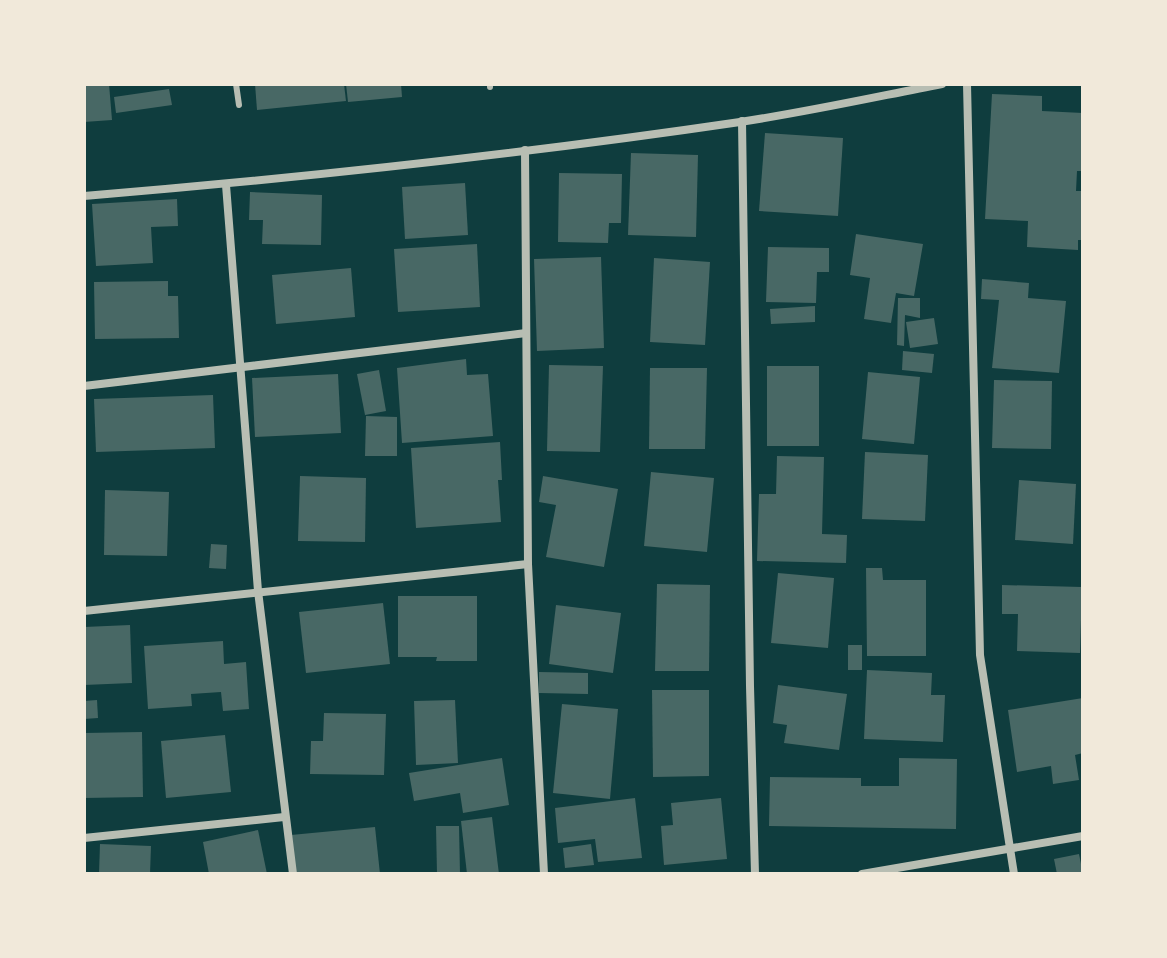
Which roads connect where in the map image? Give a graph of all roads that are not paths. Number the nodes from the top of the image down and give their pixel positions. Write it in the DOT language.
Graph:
graph roads {
  1 [pos="236,84"];
  2 [pos="942,84"];
  3 [pos="967,84"];
  4 [pos="239,105"];
  5 [pos="742,121"];
  6 [pos="525,150"];
  7 [pos="226,185"];
  8 [pos="84,196"];
  9 [pos="526,333"];
  10 [pos="242,366"];
  11 [pos="84,386"];
  12 [pos="528,564"];
  13 [pos="258,591"];
  14 [pos="84,611"];
  15 [pos="284,817"];
  16 [pos="1083,836"];
  17 [pos="84,838"];
  18 [pos="1010,850"];
  19 [pos="293,874"];
  20 [pos="544,874"];
  21 [pos="755,874"];
  22 [pos="862,874"];
  23 [pos="1014,874"];
  1 -- 4 [label="lane"];
  2 -- 5 [label="street"];
  3 -- 18 [label="street"];
  5 -- 6 [label="street"];
  5 -- 21 [label="street"];
  6 -- 7 [label="street"];
  6 -- 9 [label="street"];
  7 -- 8 [label="street"];
  7 -- 10 [label="street"];
  9 -- 10 [label="street"];
  9 -- 12 [label="street"];
  10 -- 11 [label="street"];
  10 -- 13 [label="street"];
  12 -- 13 [label="street"];
  12 -- 20 [label="street"];
  13 -- 14 [label="street"];
  13 -- 15 [label="street"];
  15 -- 17 [label="street"];
  15 -- 19 [label="street"];
  16 -- 18 [label="street"];
  18 -- 22 [label="street"];
  18 -- 23 [label="street"];
}
